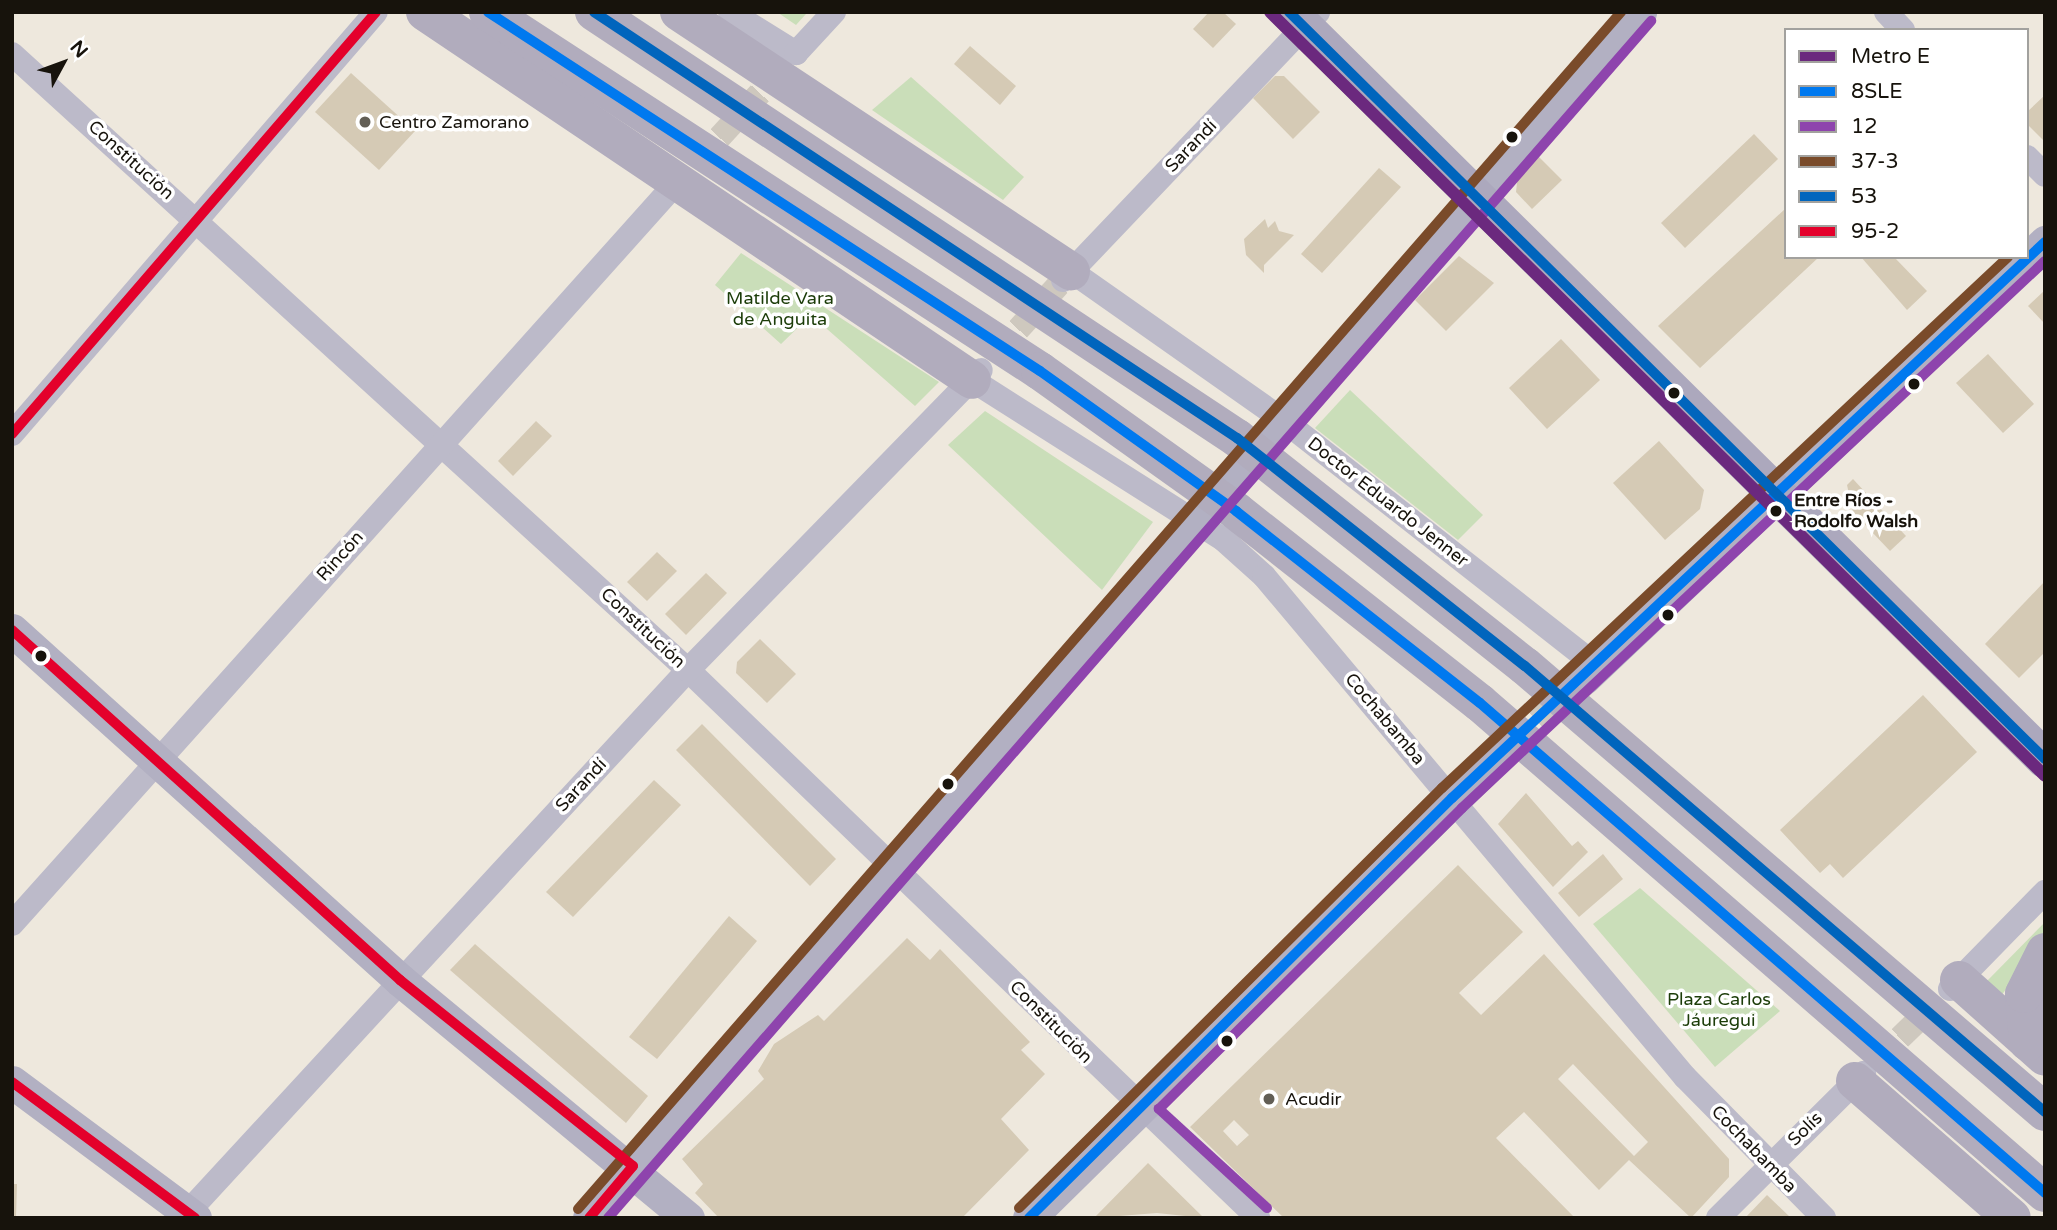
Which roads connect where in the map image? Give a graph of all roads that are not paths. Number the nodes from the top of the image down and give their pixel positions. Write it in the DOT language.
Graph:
graph roads {
  1 [pos="376,12"];
  2 [pos="425,12"];
  3 [pos="488,12"];
  4 [pos="594,12"];
  5 [pos="679,12"];
  6 [pos="730,12"];
  7 [pos="834,12"];
  8 [pos="1640,12"];
  9 [pos="1886,12"];
  10 [pos="1304,17"];
  11 [pos="1901,28"];
  12 [pos="12,54"];
  13 [pos="2029,159"];
  14 [pos="2045,175"];
  15 [pos="670,190"];
  16 [pos="1482,200"];
  17 [pos="197,219"];
  18 [pos="2045,242"];
  19 [pos="2029,257"];
  20 [pos="2027,259"];
  21 [pos="1059,268"];
  22 [pos="978,373"];
  23 [pos="1283,420"];
  24 [pos="12,434"];
  25 [pos="443,441"];
  26 [pos="1776,493"];
  27 [pos="1195,523"];
  28 [pos="12,630"];
  29 [pos="688,670"];
  30 [pos="1590,672"];
  31 [pos="1498,756"];
  32 [pos="2045,760"];
  33 [pos="155,764"];
  34 [pos="1452,797"];
  35 [pos="893,866"];
  36 [pos="2045,892"];
  37 [pos="12,924"];
  38 [pos="2045,952"];
  39 [pos="400,979"];
  40 [pos="1954,985"];
  41 [pos="2036,1050"];
  42 [pos="1860,1076"];
  43 [pos="12,1082"];
  44 [pos="1139,1109"];
  45 [pos="2045,1112"];
  46 [pos="633,1166"];
  47 [pos="1768,1166"];
  48 [pos="2045,1194"];
  49 [pos="191,1215"];
  50 [pos="589,1218"];
  51 [pos="688,1218"];
  52 [pos="1029,1218"];
  53 [pos="1258,1218"];
  54 [pos="1718,1218"];
  55 [pos="1824,1218"];
  56 [pos="2012,1218"];
  1 -- 17 [label="street"];
  2 -- 22 [label="highway"];
  3 -- 48 [label="highway"];
  4 -- 45 [label="highway"];
  5 -- 21 [label="highway"];
  6 -- 7 [label="street"];
  8 -- 16 [label="street"];
  9 -- 11 [label="street"];
  10 -- 16 [label="main road"];
  10 -- 21 [label="street, Sarandí"];
  12 -- 17 [label="street, Constitución"];
  13 -- 14 [label="street"];
  15 -- 25 [label="street, Rincón"];
  16 -- 23 [label="street"];
  16 -- 26 [label="main road"];
  17 -- 24 [label="street"];
  17 -- 25 [label="street, Constitución"];
  18 -- 19 [label="street"];
  20 -- 26 [label="street"];
  21 -- 23 [label="street, Doctor Eduardo Jenner"];
  22 -- 27 [label="street, Cochabamba"];
  22 -- 29 [label="street, Sarandí"];
  23 -- 27 [label="street"];
  23 -- 30 [label="street, Doctor Eduardo Jenner"];
  25 -- 29 [label="street, Constitución"];
  25 -- 33 [label="street, Rincón"];
  26 -- 30 [label="street"];
  26 -- 32 [label="main road"];
  27 -- 34 [label="street, Cochabamba"];
  27 -- 35 [label="street"];
  28 -- 33 [label="street"];
  29 -- 35 [label="street, Constitución"];
  29 -- 39 [label="street, Sarandí"];
  31 -- 34 [label="street"];
  33 -- 37 [label="street, Rincón"];
  33 -- 39 [label="street"];
  34 -- 44 [label="street"];
  34 -- 47 [label="street, Cochabamba"];
  35 -- 44 [label="street, Constitución"];
  35 -- 46 [label="street"];
  36 -- 40 [label="street"];
  38 -- 41 [label="highway"];
  39 -- 46 [label="street"];
  39 -- 49 [label="street, Sarandí"];
  40 -- 41 [label="highway"];
  42 -- 47 [label="street, Solís"];
  42 -- 56 [label="highway"];
  43 -- 49 [label="street"];
  44 -- 52 [label="street"];
  44 -- 53 [label="street, Constitución"];
  46 -- 50 [label="street"];
  46 -- 51 [label="street"];
  47 -- 54 [label="street, Solís"];
  47 -- 55 [label="street, Cochabamba"];
}
